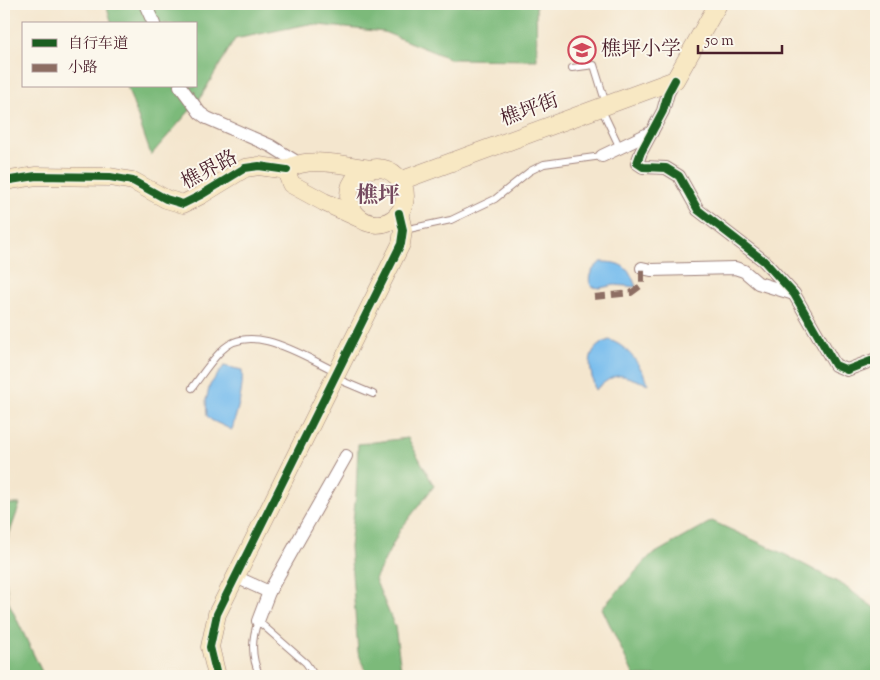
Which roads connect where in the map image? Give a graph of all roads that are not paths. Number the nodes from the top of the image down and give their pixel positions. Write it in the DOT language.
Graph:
graph roads {
  1 [pos="145,4"];
  2 [pos="718,4"];
  3 [pos="153,22"];
  4 [pos="572,68"];
  5 [pos="675,80"];
  6 [pos="181,88"];
  7 [pos="603,107"];
  8 [pos="652,132"];
  9 [pos="620,148"];
  10 [pos="602,156"];
  11 [pos="294,167"];
  12 [pos="371,169"];
  13 [pos="4,181"];
  14 [pos="400,181"];
  15 [pos="357,217"];
  16 [pos="401,222"];
  17 [pos="642,268"];
  18 [pos="794,294"];
  19 [pos="876,359"];
  20 [pos="335,375"];
  21 [pos="192,388"];
  22 [pos="373,394"];
  23 [pos="346,456"];
  24 [pos="236,577"];
  25 [pos="269,592"];
  26 [pos="258,621"];
  27 [pos="217,676"];
  28 [pos="260,676"];
  29 [pos="315,676"];
  1 -- 3 [label="street"];
  2 -- 5 [label="street"];
  4 -- 7 [label="lane"];
  5 -- 7 [label="street, 樵坪街"];
  5 -- 8 [label="street"];
  6 -- 11 [label="street"];
  7 -- 9 [label="lane"];
  7 -- 14 [label="street, 樵坪街"];
  8 -- 9 [label="street"];
  8 -- 18 [label="street"];
  9 -- 10 [label="street"];
  10 -- 16 [label="lane"];
  11 -- 12 [label="street"];
  11 -- 13 [label="street, 樵界路"];
  11 -- 15 [label="street"];
  12 -- 14 [label="street"];
  12 -- 15 [label="street"];
  14 -- 16 [label="street"];
  15 -- 16 [label="street"];
  16 -- 20 [label="street"];
  17 -- 18 [label="street"];
  18 -- 19 [label="street"];
  20 -- 21 [label="lane"];
  20 -- 22 [label="lane"];
  20 -- 24 [label="street"];
  23 -- 25 [label="street"];
  24 -- 25 [label="street"];
  24 -- 27 [label="street"];
  25 -- 26 [label="street"];
  26 -- 28 [label="lane"];
  26 -- 29 [label="lane"];
}
